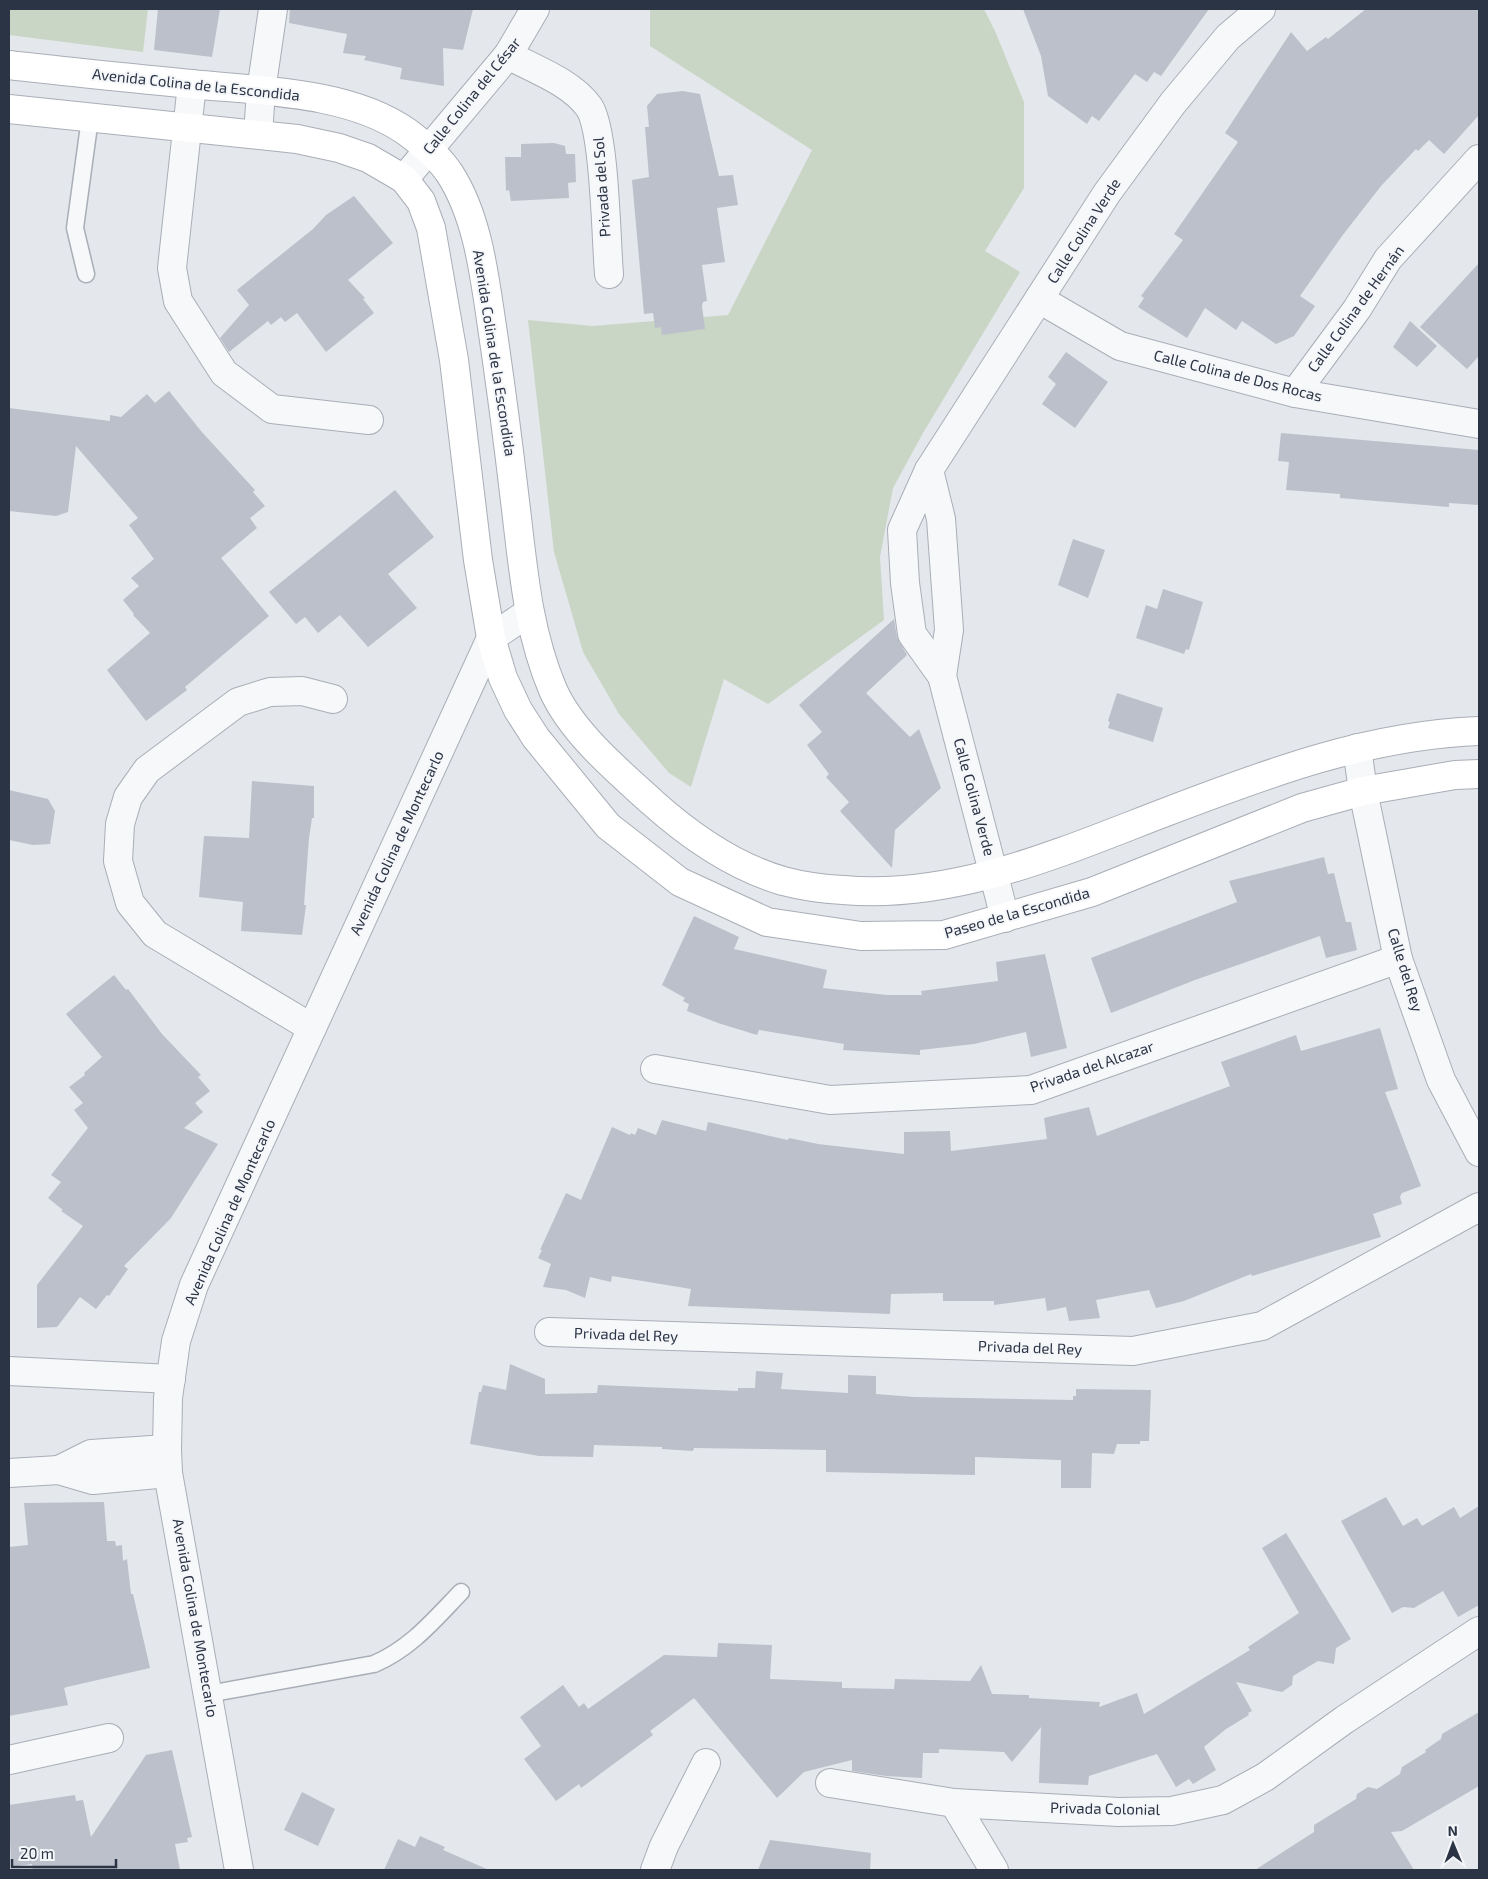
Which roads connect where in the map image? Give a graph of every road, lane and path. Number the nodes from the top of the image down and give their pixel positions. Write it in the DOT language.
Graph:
graph roads {
  1 [pos="273,9"];
  2 [pos="536,9"];
  3 [pos="1261,9"];
  4 [pos="508,55"];
  5 [pos="9,65"];
  6 [pos="192,84"];
  7 [pos="261,91"];
  8 [pos="9,109"];
  9 [pos="90,118"];
  10 [pos="188,127"];
  11 [pos="258,134"];
  12 [pos="430,149"];
  13 [pos="1479,159"];
  14 [pos="404,180"];
  15 [pos="86,274"];
  16 [pos="609,274"];
  17 [pos="1038,299"];
  18 [pos="1294,393"];
  19 [pos="369,420"];
  20 [pos="1479,424"];
  21 [pos="929,470"];
  22 [pos="528,613"];
  23 [pos="491,638"];
  24 [pos="942,676"];
  25 [pos="333,699"];
  26 [pos="1479,731"];
  27 [pos="1357,748"];
  28 [pos="1479,774"];
  29 [pos="1364,791"];
  30 [pos="994,872"];
  31 [pos="1005,918"];
  32 [pos="1398,959"];
  33 [pos="312,1028"];
  34 [pos="655,1068"];
  35 [pos="1479,1152"];
  36 [pos="1479,1207"];
  37 [pos="549,1332"];
  38 [pos="9,1371"];
  39 [pos="171,1379"];
  40 [pos="168,1461"];
  41 [pos="9,1473"];
  42 [pos="461,1592"];
  43 [pos="1479,1631"];
  44 [pos="208,1694"];
  45 [pos="109,1738"];
  46 [pos="9,1760"];
  47 [pos="706,1763"];
  48 [pos="830,1783"];
  49 [pos="954,1803"];
  50 [pos="239,1870"];
  51 [pos="655,1870"];
  52 [pos="994,1870"];
  1 -- 7 [label="street"];
  2 -- 4 [label="street, Calle Colina del César"];
  3 -- 17 [label="street, Calle Colina Verde"];
  4 -- 12 [label="street, Calle Colina del César"];
  4 -- 16 [label="street, Privada del Sol"];
  5 -- 6 [label="main road, Avenida Colina de la Escondida"];
  6 -- 7 [label="main road, Avenida Colina de la Escondida"];
  6 -- 10 [label="street"];
  7 -- 11 [label="street"];
  7 -- 12 [label="main road, Avenida Colina de la Escondida"];
  8 -- 9 [label="main road"];
  9 -- 10 [label="main road"];
  9 -- 15 [label="lane"];
  10 -- 11 [label="main road"];
  10 -- 19 [label="street"];
  11 -- 14 [label="main road"];
  12 -- 14 [label="street, Calle Colina del César"];
  12 -- 22 [label="main road, Avenida Colina de la Escondida"];
  13 -- 18 [label="street, Calle Colina de Hernán"];
  14 -- 23 [label="main road"];
  17 -- 18 [label="street, Calle Colina de Dos Rocas"];
  17 -- 21 [label="street, Calle Colina Verde"];
  18 -- 20 [label="street, Calle Colina de Dos Rocas"];
  21 -- 24 [label="street, Calle Colina Verde"];
  21 -- 24 [label="street, Calle Colina Verde"];
  22 -- 23 [label="street"];
  22 -- 30 [label="main road"];
  23 -- 31 [label="main road, Paseo de la Escondida"];
  23 -- 33 [label="street, Avenida Colina de Montecarlo"];
  24 -- 30 [label="street, Calle Colina Verde"];
  25 -- 33 [label="street"];
  26 -- 27 [label="main road"];
  27 -- 29 [label="street, Calle del Rey"];
  27 -- 30 [label="main road"];
  28 -- 29 [label="main road, Paseo de la Escondida"];
  29 -- 31 [label="main road, Paseo de la Escondida"];
  29 -- 32 [label="street, Calle del Rey"];
  30 -- 31 [label="street, Calle Colina Verde"];
  32 -- 34 [label="street, Privada del Alcazar"];
  32 -- 35 [label="street, Calle del Rey"];
  33 -- 39 [label="street, Avenida Colina de Montecarlo"];
  36 -- 37 [label="street, Privada del Rey"];
  38 -- 39 [label="street"];
  39 -- 40 [label="street, Avenida Colina de Montecarlo"];
  40 -- 41 [label="street"];
  40 -- 44 [label="street, Avenida Colina de Montecarlo"];
  42 -- 44 [label="lane"];
  43 -- 49 [label="street, Privada Colonial"];
  44 -- 50 [label="street, Avenida Colina de Montecarlo"];
  45 -- 46 [label="street"];
  47 -- 51 [label="street"];
  48 -- 49 [label="street, Privada Colonial"];
  49 -- 52 [label="street"];
}
